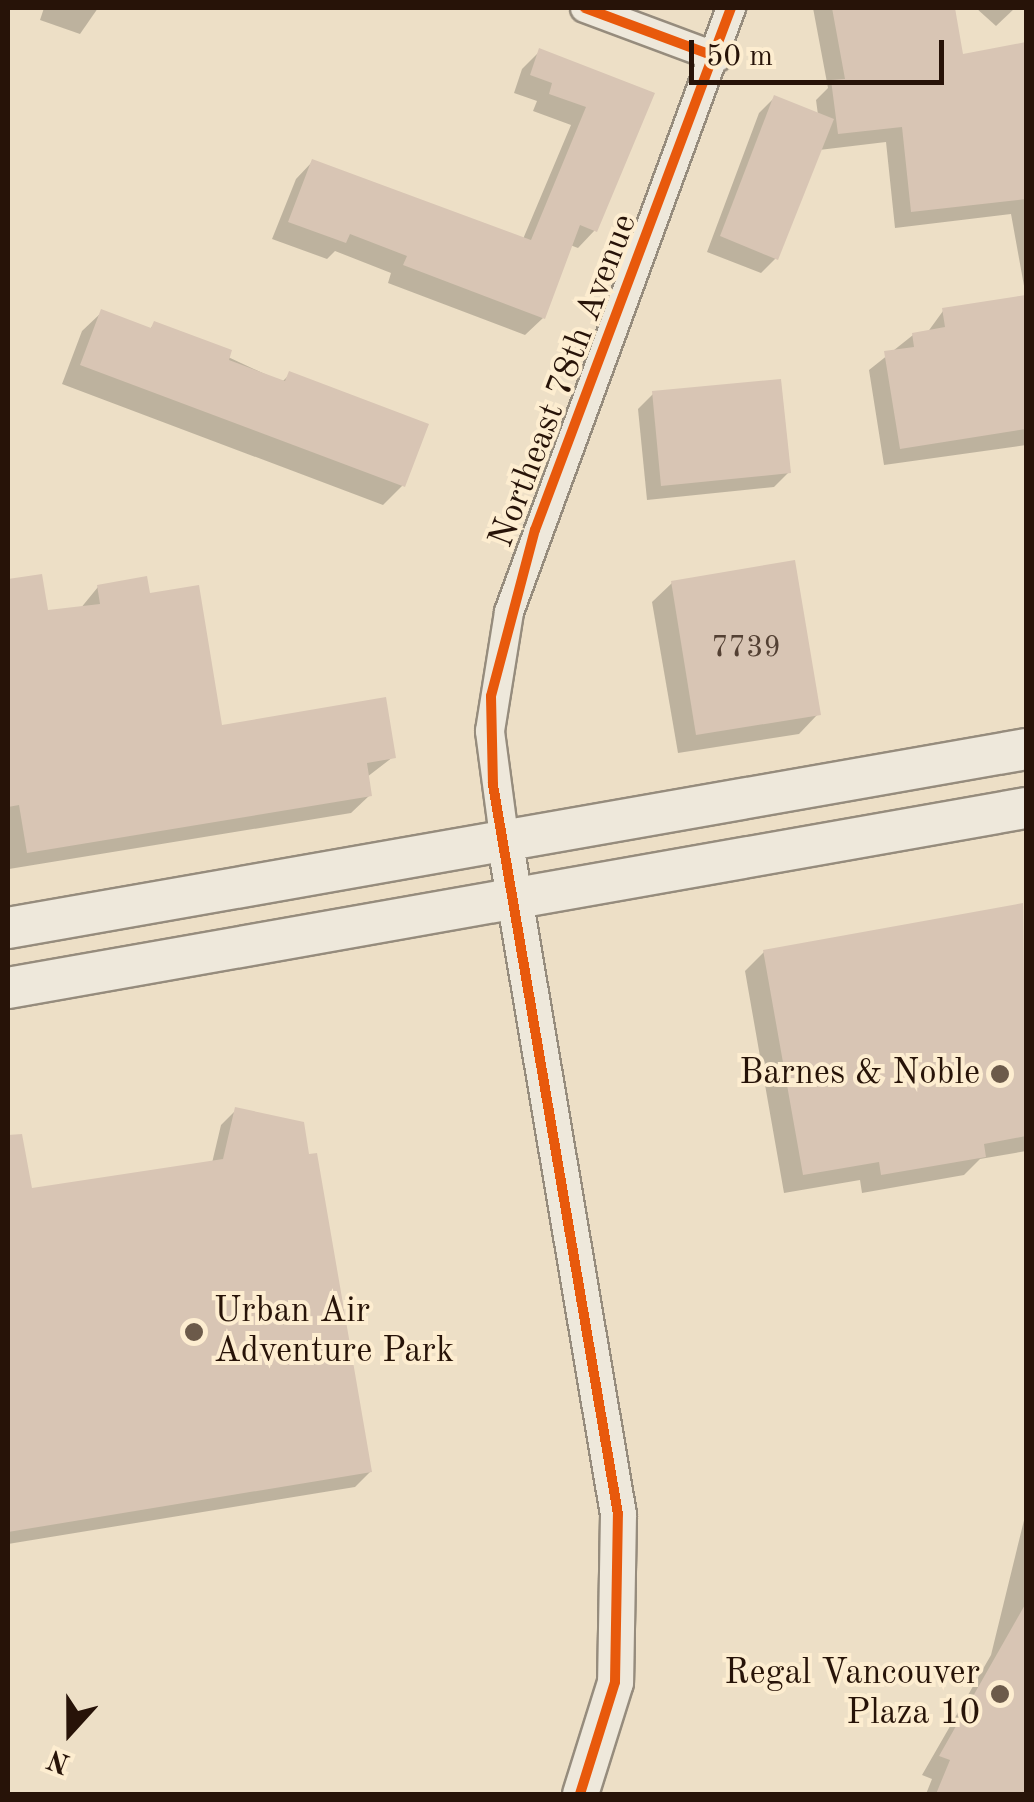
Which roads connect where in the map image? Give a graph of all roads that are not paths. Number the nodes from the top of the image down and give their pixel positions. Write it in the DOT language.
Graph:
graph roads {
  1 [pos="584,8"];
  2 [pos="732,8"];
  3 [pos="717,57"];
  4 [pos="1026,749"];
  5 [pos="1026,808"];
  6 [pos="505,844"];
  7 [pos="518,900"];
  8 [pos="8,928"];
  9 [pos="8,988"];
  10 [pos="580,1794"];
  1 -- 3 [label="street"];
  2 -- 3 [label="street, Northeast 78th Avenue"];
  3 -- 6 [label="street, Northeast 78th Avenue"];
  4 -- 6 [label="main road"];
  5 -- 7 [label="main road"];
  6 -- 7 [label="street, Northeast 78th Avenue"];
  6 -- 8 [label="main road"];
  7 -- 9 [label="main road"];
  7 -- 10 [label="street, Northeast 78th Avenue"];
}
